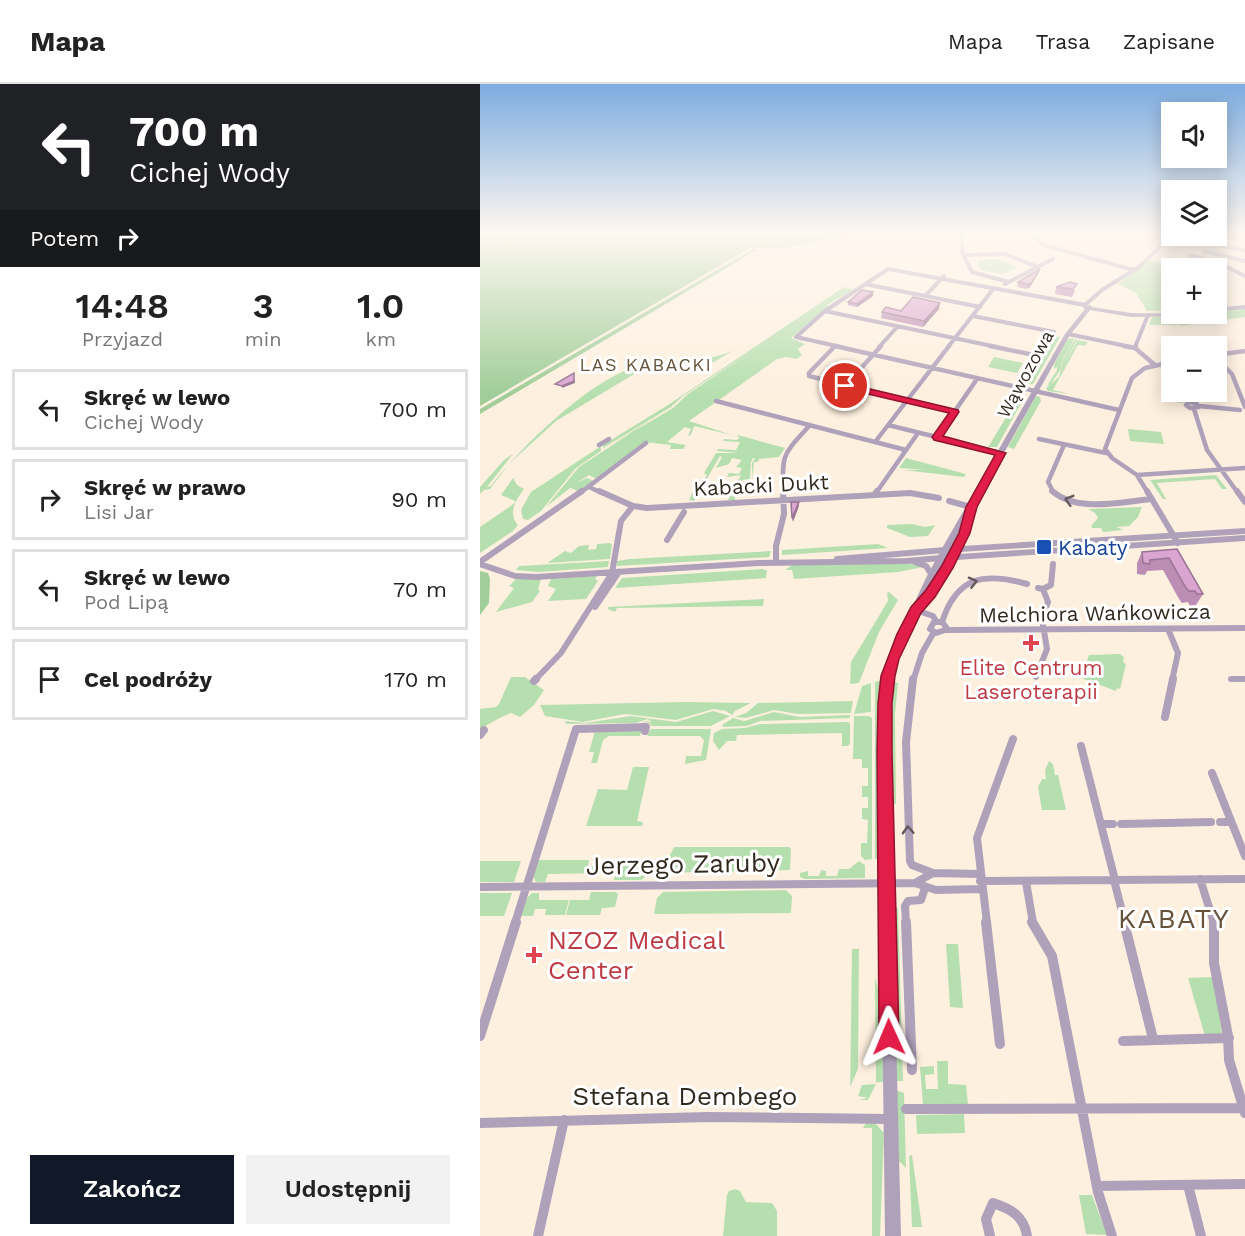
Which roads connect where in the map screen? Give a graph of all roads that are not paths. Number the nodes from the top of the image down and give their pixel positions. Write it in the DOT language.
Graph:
graph roads {
  1 [pos="859,288"];
  2 [pos="884,288"];
  3 [pos="933,288"];
  4 [pos="991,288"];
  5 [pos="1107,288"];
  6 [pos="996,289"];
  7 [pos="925,296"];
  8 [pos="980,307"];
  9 [pos="1087,307"];
  10 [pos="1245,307"];
  11 [pos="1227,309"];
  12 [pos="825,311"];
  13 [pos="973,316"];
  14 [pos="1161,317"];
  15 [pos="1147,318"];
  16 [pos="898,327"];
  17 [pos="1054,332"];
  18 [pos="1068,334"];
  19 [pos="955,338"];
  20 [pos="834,347"];
  21 [pos="1135,348"];
  22 [pos="1245,351"];
  23 [pos="872,355"];
  24 [pos="1034,355"];
  25 [pos="1227,355"];
  26 [pos="1161,364"];
  27 [pos="1155,365"];
  28 [pos="1227,368"];
  29 [pos="931,369"];
  30 [pos="977,379"];
  31 [pos="845,386"];
  32 [pos="1036,392"];
  33 [pos="716,401"];
  34 [pos="907,401"];
  35 [pos="1192,402"];
  36 [pos="1197,408"];
  37 [pos="1119,410"];
  38 [pos="1244,410"];
  39 [pos="955,412"];
  40 [pos="810,425"];
  41 [pos="888,425"];
  42 [pos="918,433"];
  43 [pos="937,437"];
  44 [pos="609,439"];
  45 [pos="1039,439"];
  46 [pos="875,442"];
  47 [pos="646,443"];
  48 [pos="600,445"];
  49 [pos="1064,445"];
  50 [pos="906,450"];
  51 [pos="1001,453"];
  52 [pos="1106,453"];
  53 [pos="1245,468"];
  54 [pos="1221,470"];
  55 [pos="1137,475"];
  56 [pos="589,487"];
  57 [pos="874,495"];
  58 [pos="939,498"];
  59 [pos="1152,499"];
  60 [pos="783,501"];
  61 [pos="949,501"];
  62 [pos="1245,502"];
  63 [pos="633,506"];
  64 [pos="971,507"];
  65 [pos="684,512"];
  66 [pos="1245,531"];
  67 [pos="963,535"];
  68 [pos="1245,538"];
  69 [pos="1176,539"];
  70 [pos="667,540"];
  71 [pos="980,549"];
  72 [pos="948,554"];
  73 [pos="906,561"];
  74 [pos="816,562"];
  75 [pos="480,563"];
  76 [pos="776,563"];
  77 [pos="1053,564"];
  78 [pos="615,572"];
  79 [pos="932,575"];
  80 [pos="1027,584"];
  81 [pos="916,610"];
  82 [pos="589,612"];
  83 [pos="939,621"];
  84 [pos="1245,628"];
  85 [pos="1168,629"];
  86 [pos="945,630"];
  87 [pos="1044,630"];
  88 [pos="934,632"];
  89 [pos="1036,677"];
  90 [pos="1231,679"];
  91 [pos="1245,679"];
  92 [pos="534,681"];
  93 [pos="1165,717"];
  94 [pos="645,731"];
  95 [pos="1013,739"];
  96 [pos="1081,746"];
  97 [pos="1212,773"];
  98 [pos="1231,822"];
  99 [pos="1101,824"];
  100 [pos="1245,856"];
  101 [pos="933,873"];
  102 [pos="949,874"];
  103 [pos="1200,879"];
  104 [pos="1245,879"];
  105 [pos="1114,880"];
  106 [pos="980,882"];
  107 [pos="1026,882"];
  108 [pos="915,883"];
  109 [pos="887,884"];
  110 [pos="480,887"];
  111 [pos="526,887"];
  112 [pos="925,888"];
  113 [pos="949,890"];
  114 [pos="480,1036"];
  115 [pos="1229,1038"];
  116 [pos="1153,1039"];
  117 [pos="1122,1041"];
  118 [pos="1000,1044"];
  119 [pos="912,1070"];
  120 [pos="1083,1108"];
  121 [pos="906,1109"];
  122 [pos="1244,1110"];
  123 [pos="890,1119"];
  124 [pos="564,1120"];
  125 [pos="480,1123"];
  126 [pos="1245,1184"];
  127 [pos="1188,1185"];
  128 [pos="1097,1186"];
  129 [pos="538,1236"];
  130 [pos="893,1236"];
  131 [pos="990,1236"];
  132 [pos="1028,1236"];
  133 [pos="1112,1236"];
  134 [pos="1202,1236"];
  1 -- 12 [label="street"];
  2 -- 7 [label="street"];
  3 -- 7 [label="street"];
  4 -- 6 [label="street"];
  5 -- 9 [label="street"];
  6 -- 8 [label="street"];
  6 -- 9 [label="street"];
  7 -- 8 [label="street"];
  8 -- 13 [label="street"];
  9 -- 15 [label="street"];
  9 -- 18 [label="street, Wąwozowa"];
  10 -- 11 [label="street"];
  12 -- 16 [label="street"];
  12 -- 20 [label="street"];
  13 -- 17 [label="street"];
  13 -- 19 [label="street"];
  14 -- 15 [label="street"];
  15 -- 21 [label="street"];
  16 -- 19 [label="street"];
  16 -- 23 [label="street"];
  18 -- 21 [label="street"];
  18 -- 32 [label="street, Wąwozowa"];
  19 -- 24 [label="street"];
  19 -- 29 [label="street"];
  20 -- 23 [label="street"];
  20 -- 31 [label="street"];
  21 -- 27 [label="street"];
  22 -- 25 [label="street"];
  23 -- 29 [label="street"];
  23 -- 31 [label="street"];
  26 -- 27 [label="street"];
  27 -- 37 [label="street"];
  28 -- 38 [label="street"];
  29 -- 30 [label="street"];
  29 -- 34 [label="street"];
  30 -- 32 [label="street"];
  30 -- 39 [label="street"];
  31 -- 34 [label="street"];
  32 -- 37 [label="street"];
  32 -- 51 [label="street, Wąwozowa"];
  33 -- 40 [label="street"];
  34 -- 39 [label="street"];
  34 -- 41 [label="street"];
  35 -- 36 [label="street"];
  36 -- 38 [label="street"];
  36 -- 54 [label="street"];
  37 -- 52 [label="street"];
  39 -- 43 [label="street"];
  40 -- 46 [label="street"];
  40 -- 60 [label="street"];
  41 -- 42 [label="street"];
  41 -- 46 [label="street"];
  42 -- 43 [label="street"];
  42 -- 50 [label="street"];
  43 -- 51 [label="street"];
  44 -- 48 [label="street"];
  45 -- 49 [label="street"];
  46 -- 50 [label="street"];
  47 -- 56 [label="street"];
  49 -- 52 [label="street"];
  59 -- 49 [label="street, one-way"];
  50 -- 57 [label="street"];
  51 -- 64 [label="street, Wąwozowa"];
  52 -- 55 [label="street"];
  53 -- 54 [label="street"];
  54 -- 55 [label="street"];
  54 -- 62 [label="street"];
  55 -- 59 [label="street"];
  56 -- 63 [label="street, Kabacki Dukt"];
  56 -- 75 [label="street"];
  57 -- 58 [label="street, Kabacki Dukt"];
  57 -- 60 [label="street, Kabacki Dukt"];
  59 -- 69 [label="street"];
  60 -- 63 [label="street, Kabacki Dukt"];
  60 -- 76 [label="street"];
  61 -- 64 [label="street"];
  63 -- 78 [label="street"];
  64 -- 67 [label="street, Wąwozowa"];
  64 -- 72 [label="street, Wąwozowa"];
  65 -- 70 [label="street"];
  66 -- 69 [label="street"];
  67 -- 71 [label="street"];
  67 -- 72 [label="street, Wąwozowa"];
  68 -- 69 [label="street"];
  69 -- 71 [label="street"];
  69 -- 72 [label="street"];
  71 -- 72 [label="street"];
  72 -- 73 [label="street"];
  72 -- 74 [label="street"];
  72 -- 79 [label="street, Wąwozowa"];
  72 -- 81 [label="street, Wąwozowa"];
  73 -- 74 [label="street"];
  73 -- 79 [label="street"];
  74 -- 76 [label="street"];
  75 -- 78 [label="street"];
  76 -- 78 [label="street"];
  77 -- 87 [label="street"];
  78 -- 82 [label="street"];
  79 -- 81 [label="street, Wąwozowa"];
  83 -- 80 [label="street, one-way"];
  81 -- 83 [label="street"];
  81 -- 109 [label="street, Wąwozowa"];
  82 -- 92 [label="street"];
  83 -- 86 [label="street"];
  83 -- 88 [label="street"];
  84 -- 85 [label="street, Melchiora Wańkowicza"];
  85 -- 87 [label="street, Melchiora Wańkowicza"];
  85 -- 93 [label="street"];
  86 -- 87 [label="street, Melchiora Wańkowicza"];
  86 -- 88 [label="street, Melchiora Wańkowicza"];
  87 -- 89 [label="street"];
  101 -- 88 [label="street, one-way"];
  90 -- 91 [label="street"];
  94 -- 111 [label="street"];
  95 -- 106 [label="street"];
  96 -- 99 [label="street"];
  97 -- 98 [label="street"];
  98 -- 99 [label="street"];
  98 -- 100 [label="street"];
  99 -- 105 [label="street"];
  101 -- 102 [label="street"];
  101 -- 108 [label="street"];
  102 -- 106 [label="street"];
  102 -- 113 [label="street"];
  103 -- 104 [label="street"];
  103 -- 105 [label="street"];
  103 -- 115 [label="street"];
  105 -- 107 [label="street"];
  105 -- 116 [label="street"];
  106 -- 107 [label="street"];
  106 -- 113 [label="street"];
  106 -- 118 [label="street"];
  107 -- 120 [label="street"];
  108 -- 109 [label="street, Jerzego Zaruby"];
  108 -- 112 [label="street"];
  109 -- 111 [label="street, Jerzego Zaruby"];
  109 -- 123 [label="street, Wąwozowa"];
  110 -- 111 [label="street, Jerzego Zaruby"];
  111 -- 114 [label="street"];
  112 -- 113 [label="street"];
  112 -- 119 [label="street"];
  115 -- 116 [label="street"];
  115 -- 122 [label="street"];
  116 -- 117 [label="street"];
  120 -- 121 [label="street"];
  120 -- 122 [label="street"];
  120 -- 128 [label="street"];
  123 -- 124 [label="street, Stefana Dembego"];
  123 -- 130 [label="street, Wąwozowa"];
  124 -- 125 [label="street, Stefana Dembego"];
  124 -- 129 [label="street"];
  126 -- 127 [label="street"];
  127 -- 128 [label="street"];
  127 -- 134 [label="street"];
  128 -- 133 [label="street"];
  131 -- 132 [label="street"];
}
